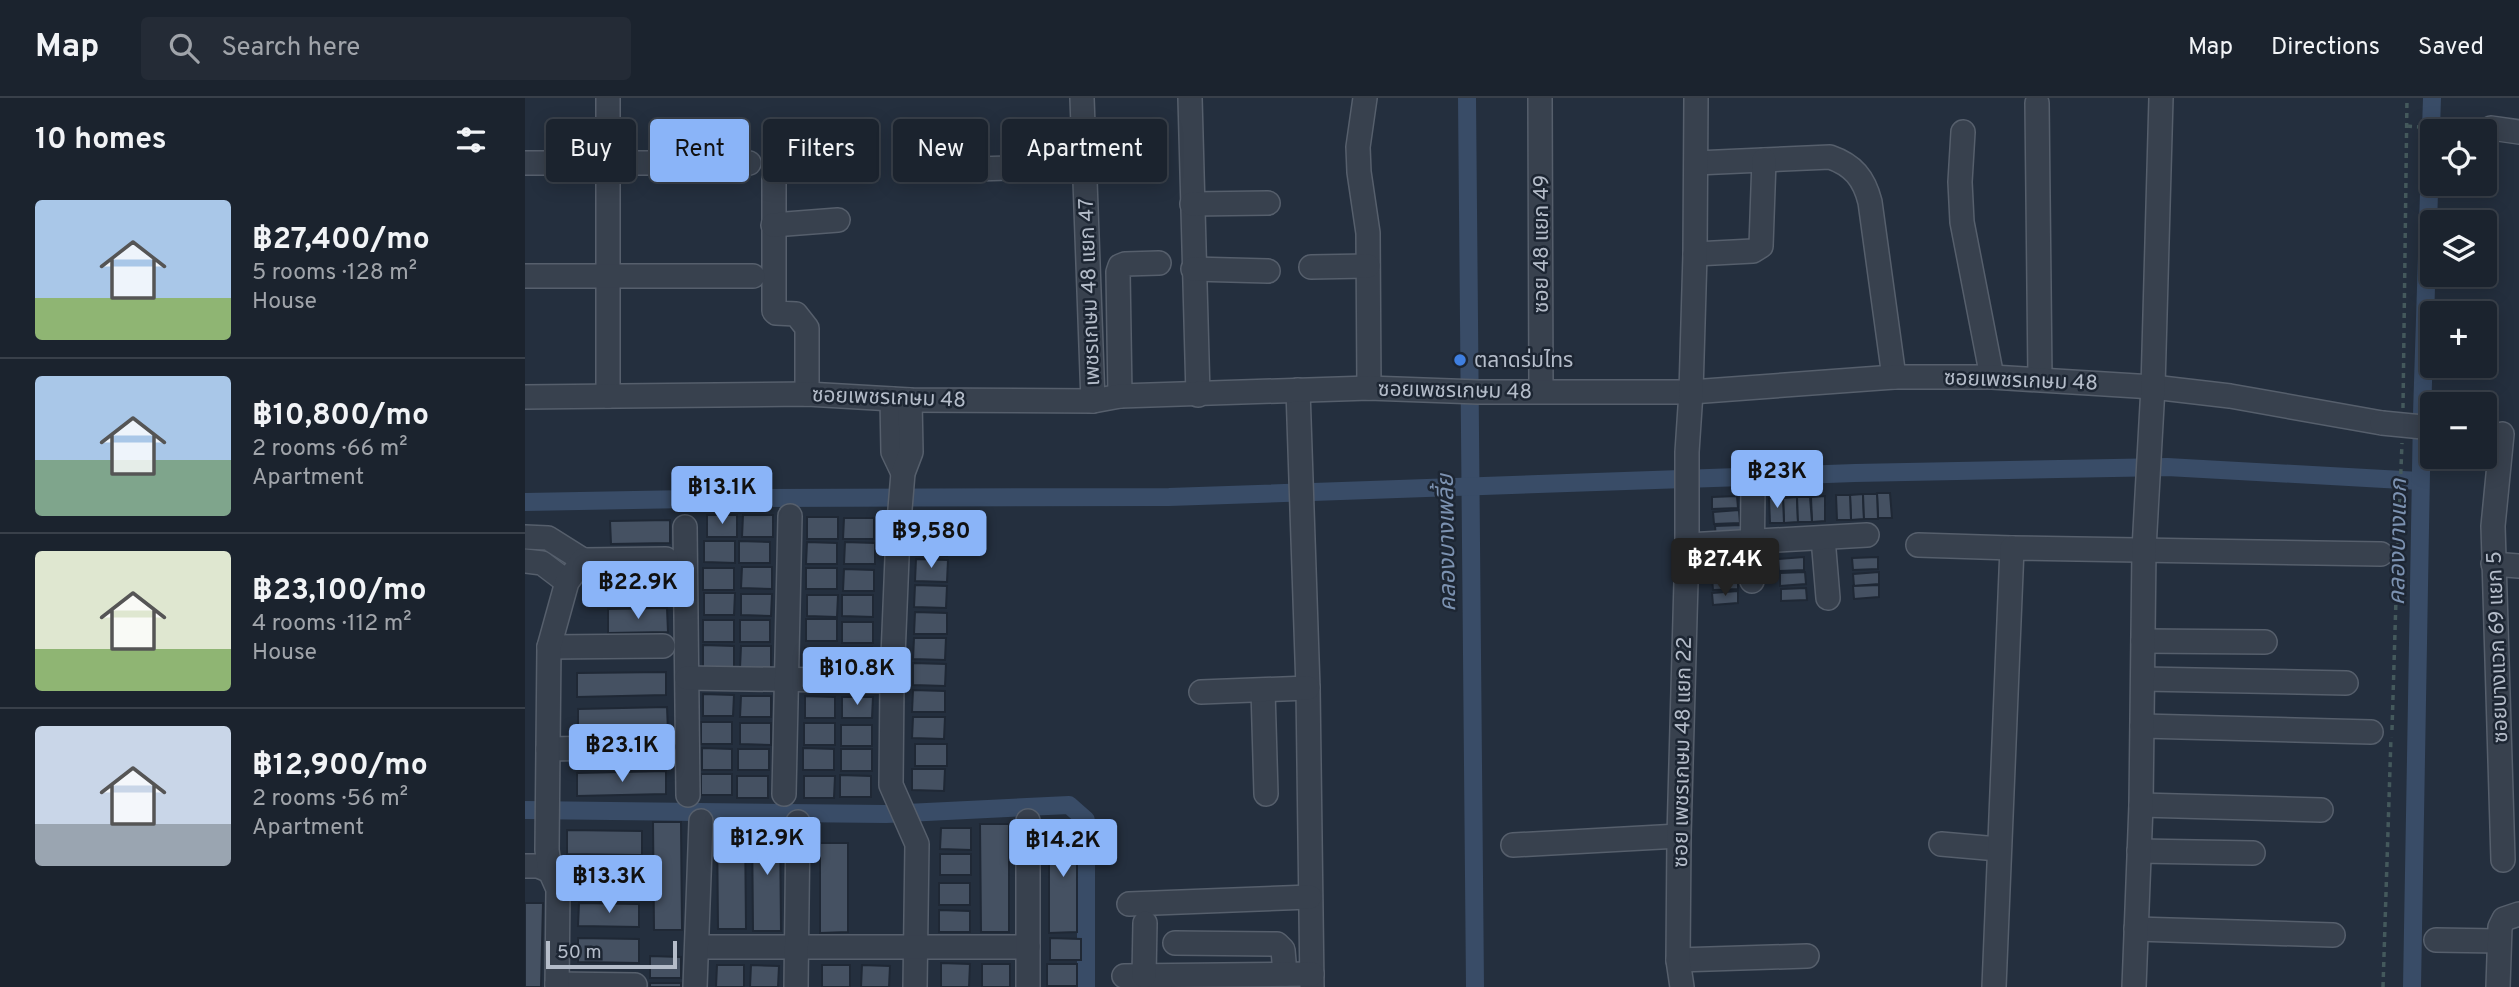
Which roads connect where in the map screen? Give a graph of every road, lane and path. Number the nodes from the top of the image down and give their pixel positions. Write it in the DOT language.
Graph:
graph roads {
  1 [pos="608,98"];
  2 [pos="1082,98"];
  3 [pos="1190,98"];
  4 [pos="1365,98"];
  5 [pos="1540,98"];
  6 [pos="1696,98"];
  7 [pos="2161,98"];
  8 [pos="2407,98"];
  9 [pos="2037,103"];
  10 [pos="608,119"];
  11 [pos="1083,119"];
  12 [pos="2407,125"];
  13 [pos="2420,126"];
  14 [pos="2497,129"];
  15 [pos="1963,132"];
  16 [pos="2519,132"];
  17 [pos="1764,160"];
  18 [pos="525,163"];
  19 [pos="546,163"];
  20 [pos="1696,163"];
  21 [pos="609,182"];
  22 [pos="773,182"];
  23 [pos="1086,182"];
  24 [pos="1268,203"];
  25 [pos="1192,204"];
  26 [pos="838,220"];
  27 [pos="773,225"];
  28 [pos="1695,254"];
  29 [pos="1159,263"];
  30 [pos="1368,266"];
  31 [pos="1311,267"];
  32 [pos="1193,269"];
  33 [pos="1268,271"];
  34 [pos="607,275"];
  35 [pos="525,276"];
  36 [pos="753,276"];
  37 [pos="1894,377"];
  38 [pos="1992,377"];
  39 [pos="2040,379"];
  40 [pos="2153,387"];
  41 [pos="1369,388"];
  42 [pos="1298,390"];
  43 [pos="1541,391"];
  44 [pos="1691,392"];
  45 [pos="807,394"];
  46 [pos="1198,395"];
  47 [pos="608,396"];
  48 [pos="1120,396"];
  49 [pos="525,397"];
  50 [pos="901,400"];
  51 [pos="1093,401"];
  52 [pos="2392,418"];
  53 [pos="2420,425"];
  54 [pos="2502,434"];
  55 [pos="2402,442"];
  56 [pos="1753,488"];
  57 [pos="790,516"];
  58 [pos="685,527"];
  59 [pos="1867,535"];
  60 [pos="525,537"];
  61 [pos="1823,538"];
  62 [pos="1752,541"];
  63 [pos="1687,545"];
  64 [pos="1918,545"];
  65 [pos="2012,548"];
  66 [pos="2144,549"];
  67 [pos="2392,553"];
  68 [pos="666,559"];
  69 [pos="583,560"];
  70 [pos="525,561"];
  71 [pos="2493,565"];
  72 [pos="2519,566"];
  73 [pos="1752,581"];
  74 [pos="567,582"];
  75 [pos="1828,598"];
  76 [pos="2143,641"];
  77 [pos="2265,642"];
  78 [pos="663,646"];
  79 [pos="549,647"];
  80 [pos="687,678"];
  81 [pos="787,679"];
  82 [pos="2143,679"];
  83 [pos="2509,680"];
  84 [pos="892,681"];
  85 [pos="2346,683"];
  86 [pos="1308,688"];
  87 [pos="1263,690"];
  88 [pos="1201,692"];
  89 [pos="2141,726"];
  90 [pos="2371,732"];
  91 [pos="664,747"];
  92 [pos="548,749"];
  93 [pos="784,794"];
  94 [pos="1266,794"];
  95 [pos="688,795"];
  96 [pos="2510,795"];
  97 [pos="2141,805"];
  98 [pos="2321,810"];
  99 [pos="701,821"];
  100 [pos="1028,821"];
  101 [pos="798,822"];
  102 [pos="1679,836"];
  103 [pos="1941,844"];
  104 [pos="1513,845"];
  105 [pos="1998,849"];
  106 [pos="2139,851"];
  107 [pos="2253,853"];
  108 [pos="2503,860"];
  109 [pos="525,866"];
  110 [pos="550,871"];
  111 [pos="641,875"];
  112 [pos="1310,897"];
  113 [pos="1129,904"];
  114 [pos="2519,914"];
  115 [pos="1145,923"];
  116 [pos="2136,929"];
  117 [pos="2333,935"];
  118 [pos="2436,940"];
  119 [pos="2498,941"];
  120 [pos="1175,943"];
  121 [pos="796,946"];
  122 [pos="915,946"];
  123 [pos="697,947"];
  124 [pos="1028,947"];
  125 [pos="1807,956"];
  126 [pos="1678,960"];
  127 [pos="1285,974"];
  128 [pos="1312,980"];
  129 [pos="557,985"];
  130 [pos="635,985"];
  131 [pos="695,987"];
  132 [pos="796,987"];
  133 [pos="915,987"];
  134 [pos="1028,987"];
  135 [pos="1682,987"];
  136 [pos="1994,987"];
  137 [pos="2134,987"];
  138 [pos="2383,987"];
  139 [pos="2498,987"];
  1 -- 10 [label="street"];
  2 -- 11 [label="street, เพชรเกษม 48 แยก 47"];
  3 -- 25 [label="street"];
  4 -- 30 [label="street"];
  5 -- 43 [label="street, ซอย 48 แยก 49"];
  6 -- 20 [label="street, ซอย เพชรเกษม 48 แยก 22"];
  7 -- 40 [label="street"];
  8 -- 12 [label="path"];
  9 -- 39 [label="street"];
  12 -- 13 [label="path"];
  12 -- 52 [label="path"];
  14 -- 16 [label="street"];
  15 -- 38 [label="street"];
  17 -- 20 [label="street"];
  17 -- 28 [label="street"];
  17 -- 37 [label="street"];
  18 -- 19 [label="street"];
  20 -- 28 [label="street, ซอย เพชรเกษม 48 แยก 22"];
  21 -- 34 [label="street"];
  22 -- 27 [label="street"];
  23 -- 51 [label="street, เพชรเกษม 48 แยก 47"];
  24 -- 25 [label="street"];
  25 -- 32 [label="street"];
  26 -- 27 [label="street"];
  27 -- 45 [label="street"];
  28 -- 44 [label="street, ซอย เพชรเกษม 48 แยก 22"];
  29 -- 48 [label="street"];
  30 -- 31 [label="street"];
  30 -- 41 [label="street"];
  32 -- 33 [label="street"];
  32 -- 46 [label="street"];
  34 -- 35 [label="street"];
  34 -- 36 [label="street"];
  34 -- 47 [label="street"];
  37 -- 38 [label="street, ซอยเพชรเกษม 48"];
  37 -- 44 [label="street, ซอยเพชรเกษม 48"];
  38 -- 39 [label="street, ซอยเพชรเกษม 48"];
  39 -- 40 [label="street, ซอยเพชรเกษม 48"];
  40 -- 52 [label="street, ซอยเพชรเกษม 48"];
  40 -- 66 [label="street"];
  41 -- 42 [label="street, ซอยเพชรเกษม 48"];
  41 -- 43 [label="street, ซอยเพชรเกษม 48"];
  42 -- 46 [label="street, ซอยเพชรเกษม 48"];
  42 -- 86 [label="street"];
  43 -- 44 [label="street, ซอยเพชรเกษม 48"];
  44 -- 63 [label="street, ซอย เพชรเกษม 48 แยก 22"];
  45 -- 47 [label="street, ซอยเพชรเกษม 48"];
  45 -- 50 [label="street, ซอยเพชรเกษม 48"];
  46 -- 48 [label="street, ซอยเพชรเกษม 48"];
  47 -- 49 [label="street, ซอยเพชรเกษม 48"];
  48 -- 51 [label="street, ซอยเพชรเกษม 48"];
  50 -- 51 [label="street, ซอยเพชรเกษม 48"];
  50 -- 84 [label="street"];
  52 -- 53 [label="street, ซอยเพชรเกษม 48, bridge"];
  54 -- 71 [label="street, ซอยบางแวก 69 แยก 5"];
  55 -- 67 [label="path"];
  56 -- 62 [label="street"];
  57 -- 81 [label="street"];
  58 -- 80 [label="street"];
  59 -- 61 [label="street"];
  60 -- 69 [label="street"];
  61 -- 62 [label="street"];
  61 -- 75 [label="street"];
  62 -- 63 [label="street"];
  62 -- 73 [label="street"];
  63 -- 102 [label="street, ซอย เพชรเกษม 48 แยก 22"];
  64 -- 65 [label="street"];
  65 -- 66 [label="street"];
  65 -- 105 [label="street"];
  66 -- 67 [label="street"];
  66 -- 76 [label="street"];
  67 -- 138 [label="path"];
  68 -- 69 [label="street"];
  69 -- 74 [label="street"];
  70 -- 74 [label="street"];
  71 -- 72 [label="street"];
  71 -- 83 [label="street, ซอยบางแวก 69 แยก 5"];
  74 -- 79 [label="street"];
  76 -- 77 [label="street"];
  76 -- 82 [label="street"];
  78 -- 79 [label="street"];
  79 -- 92 [label="street"];
  80 -- 81 [label="street"];
  80 -- 95 [label="street"];
  81 -- 84 [label="street"];
  81 -- 93 [label="street"];
  82 -- 85 [label="street"];
  82 -- 89 [label="street"];
  83 -- 96 [label="street, ซอยบางแวก 69 แยก 5"];
  84 -- 122 [label="street"];
  86 -- 87 [label="street"];
  86 -- 112 [label="street"];
  87 -- 88 [label="street"];
  87 -- 94 [label="street"];
  89 -- 90 [label="street"];
  89 -- 97 [label="street"];
  91 -- 92 [label="street"];
  92 -- 110 [label="street"];
  96 -- 108 [label="street, ซอยบางแวก 69 แยก 5"];
  97 -- 98 [label="street"];
  97 -- 106 [label="street"];
  99 -- 123 [label="street"];
  100 -- 124 [label="street"];
  101 -- 121 [label="street"];
  102 -- 104 [label="street"];
  102 -- 126 [label="street, ซอย เพชรเกษม 48 แยก 22"];
  103 -- 105 [label="street"];
  105 -- 136 [label="street"];
  106 -- 107 [label="street"];
  106 -- 116 [label="street"];
  109 -- 110 [label="street"];
  110 -- 111 [label="street"];
  110 -- 129 [label="street"];
  112 -- 113 [label="street"];
  112 -- 128 [label="street"];
  114 -- 119 [label="street"];
  115 -- 127 [label="street"];
  116 -- 117 [label="street"];
  116 -- 137 [label="street"];
  118 -- 119 [label="street"];
  119 -- 139 [label="street"];
  120 -- 127 [label="street"];
  121 -- 122 [label="street"];
  121 -- 123 [label="street"];
  121 -- 132 [label="street"];
  122 -- 124 [label="street"];
  122 -- 133 [label="street"];
  123 -- 131 [label="street"];
  124 -- 134 [label="street"];
  125 -- 126 [label="street"];
  126 -- 135 [label="street, ซอย เพชรเกษม 48 แยก 22"];
  127 -- 128 [label="street"];
  129 -- 130 [label="street"];
}
